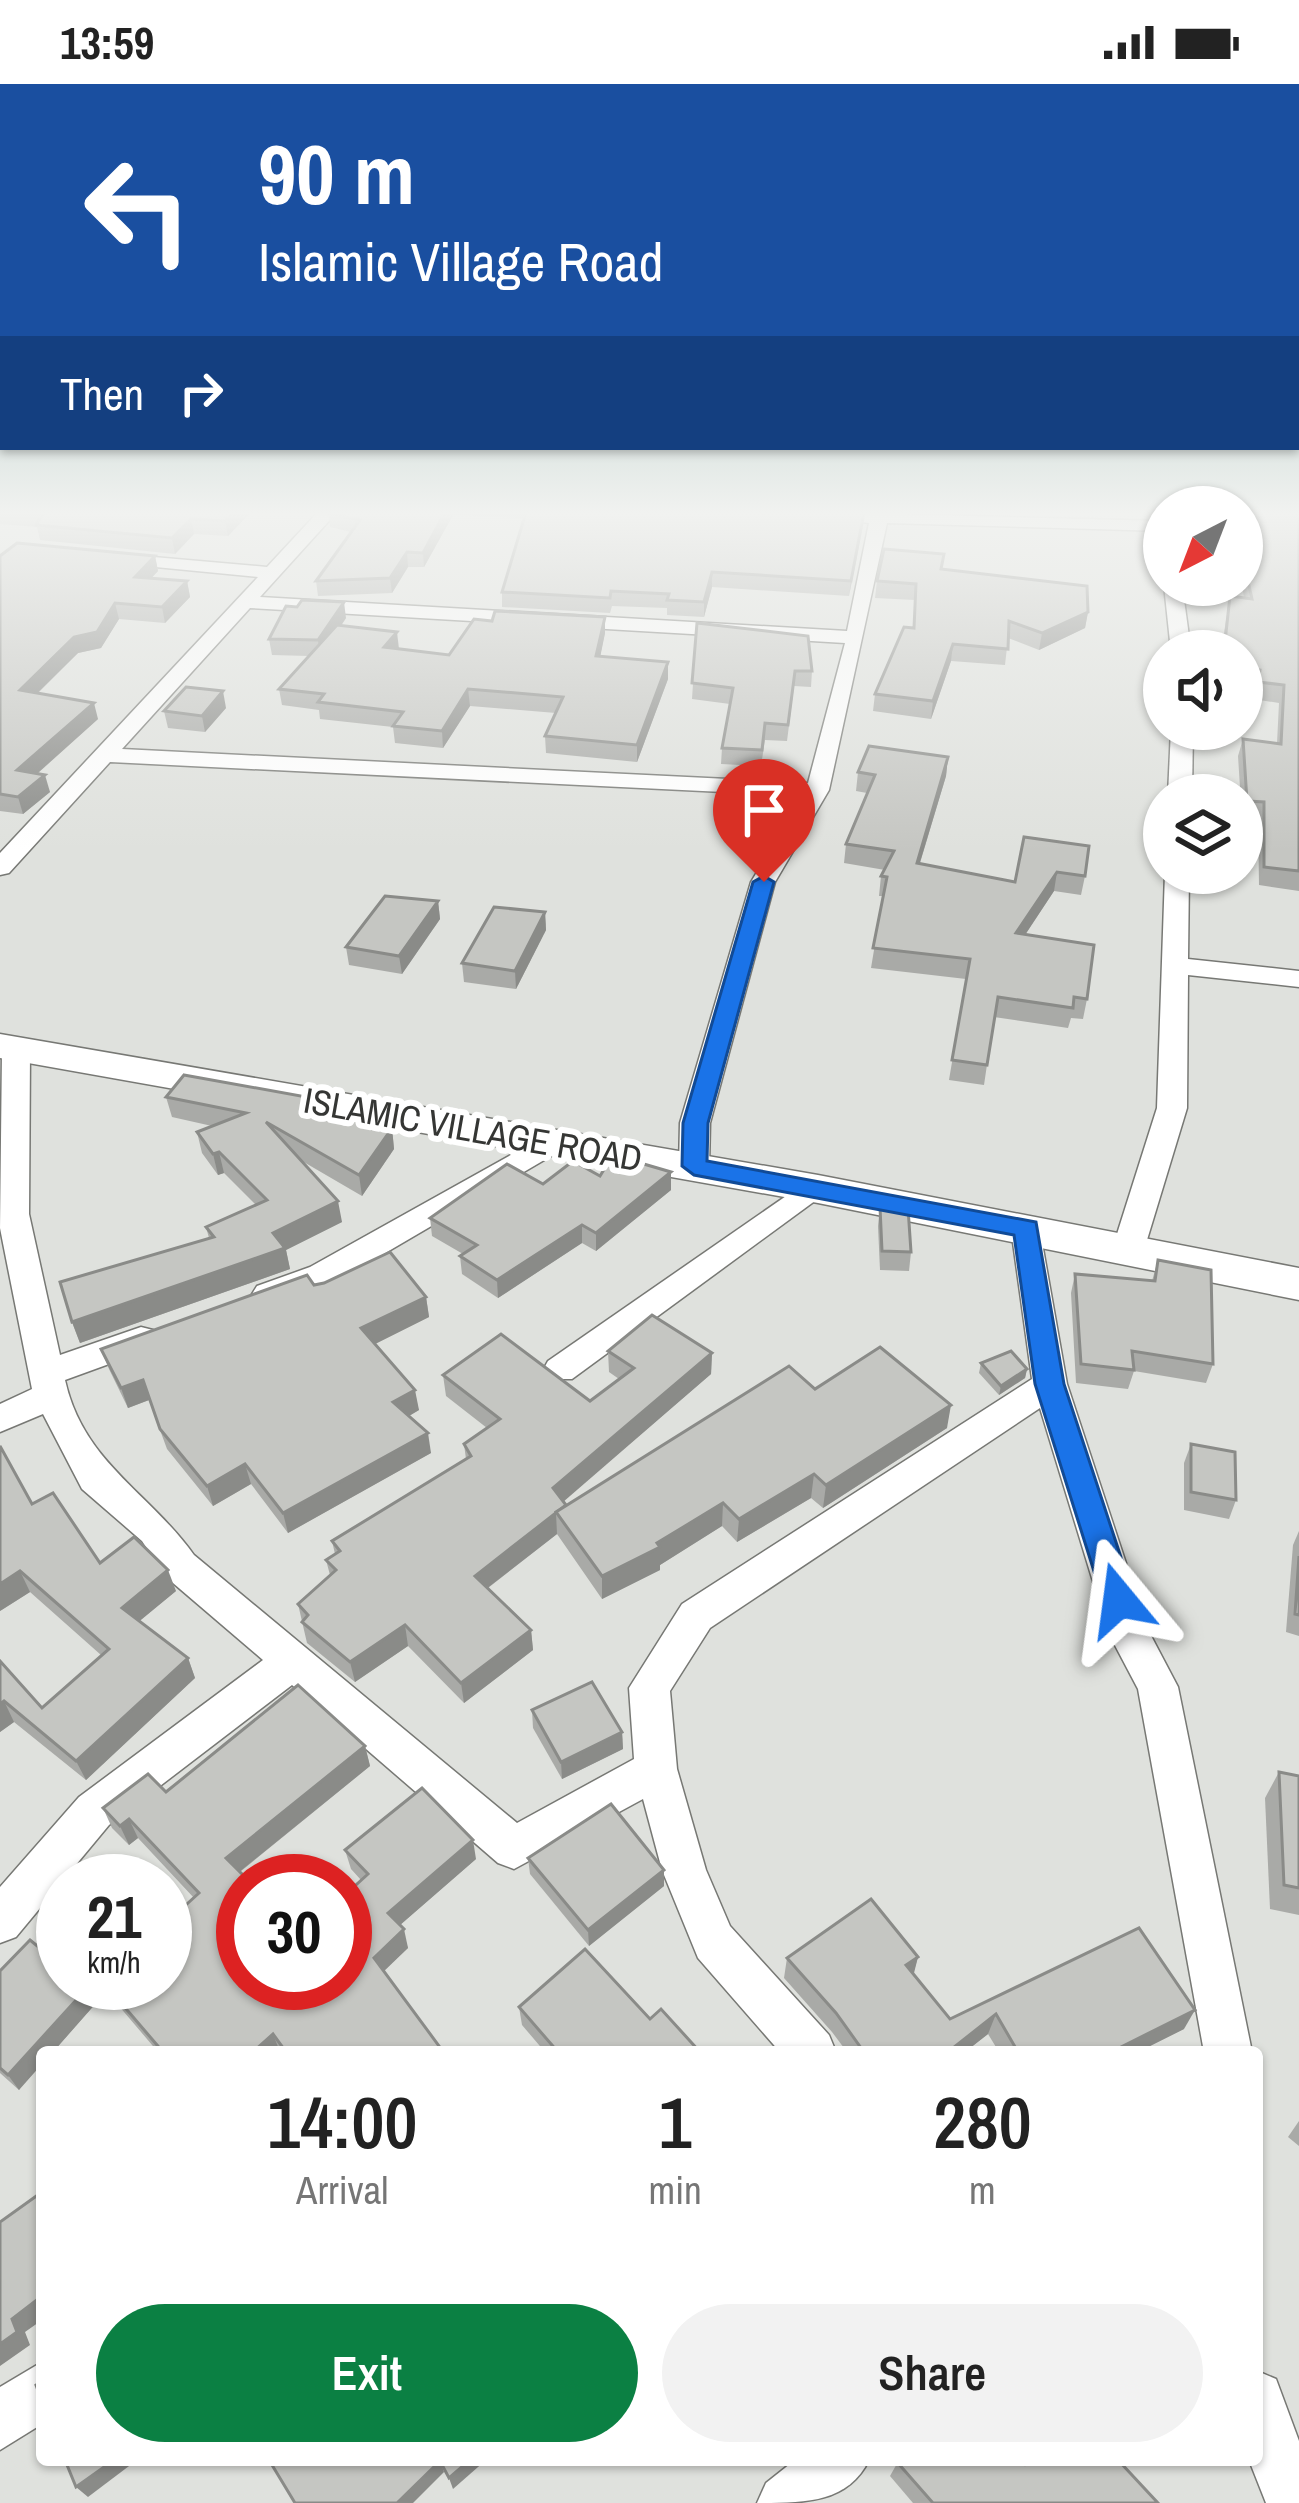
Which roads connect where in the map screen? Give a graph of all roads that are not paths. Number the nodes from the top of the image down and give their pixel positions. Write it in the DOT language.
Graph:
graph roads {
  1 [pos="226,625"];
  2 [pos="672,625"];
  3 [pos="859,625"];
  4 [pos="856,638"];
  5 [pos="107,755"];
  6 [pos="818,790"];
  7 [pos="0,868"];
  8 [pos="1176,894"];
  9 [pos="1174,965"];
  10 [pos="1299,979"];
  11 [pos="8,1048"];
  12 [pos="552,1142"];
  13 [pos="694,1166"];
  14 [pos="812,1188"];
  15 [pos="7,1215"];
  16 [pos="1027,1228"];
  17 [pos="1127,1253"];
  18 [pos="1299,1284"];
  19 [pos="237,1305"];
  20 [pos="174,1328"];
  21 [pos="560,1370"];
  22 [pos="49,1384"];
  23 [pos="1049,1384"];
  24 [pos="0,1419"];
  25 [pos="293,1661"];
  26 [pos="656,1769"];
  27 [pos="0,1921"];
  28 [pos="807,2046"];
  29 [pos="1227,2046"];
  30 [pos="36,2394"];
  31 [pos="1263,2416"];
  32 [pos="0,2422"];
  33 [pos="833,2466"];
  34 [pos="1299,2499"];
  35 [pos="785,2503"];
  1 -- 5 [label="street"];
  2 -- 4 [label="street"];
  3 -- 4 [label="street"];
  4 -- 6 [label="street"];
  5 -- 6 [label="street"];
  5 -- 7 [label="street"];
  6 -- 13 [label="street"];
  8 -- 9 [label="street"];
  9 -- 10 [label="street"];
  9 -- 17 [label="street"];
  11 -- 12 [label="street, ISLAMIC VILLAGE ROAD"];
  11 -- 15 [label="street"];
  12 -- 13 [label="street, ISLAMIC VILLAGE ROAD"];
  12 -- 19 [label="street"];
  13 -- 14 [label="street, ISLAMIC VILLAGE ROAD"];
  14 -- 16 [label="street, ISLAMIC VILLAGE ROAD"];
  14 -- 21 [label="street"];
  15 -- 22 [label="street"];
  16 -- 17 [label="street, ISLAMIC VILLAGE ROAD"];
  16 -- 23 [label="street"];
  17 -- 18 [label="street, ISLAMIC VILLAGE ROAD"];
  20 -- 22 [label="street"];
  22 -- 24 [label="street"];
  22 -- 25 [label="street"];
  23 -- 26 [label="street"];
  23 -- 29 [label="street"];
  25 -- 26 [label="street"];
  25 -- 27 [label="street"];
  26 -- 28 [label="street"];
  30 -- 32 [label="street"];
  31 -- 34 [label="street"];
  33 -- 35 [label="street"];
}
